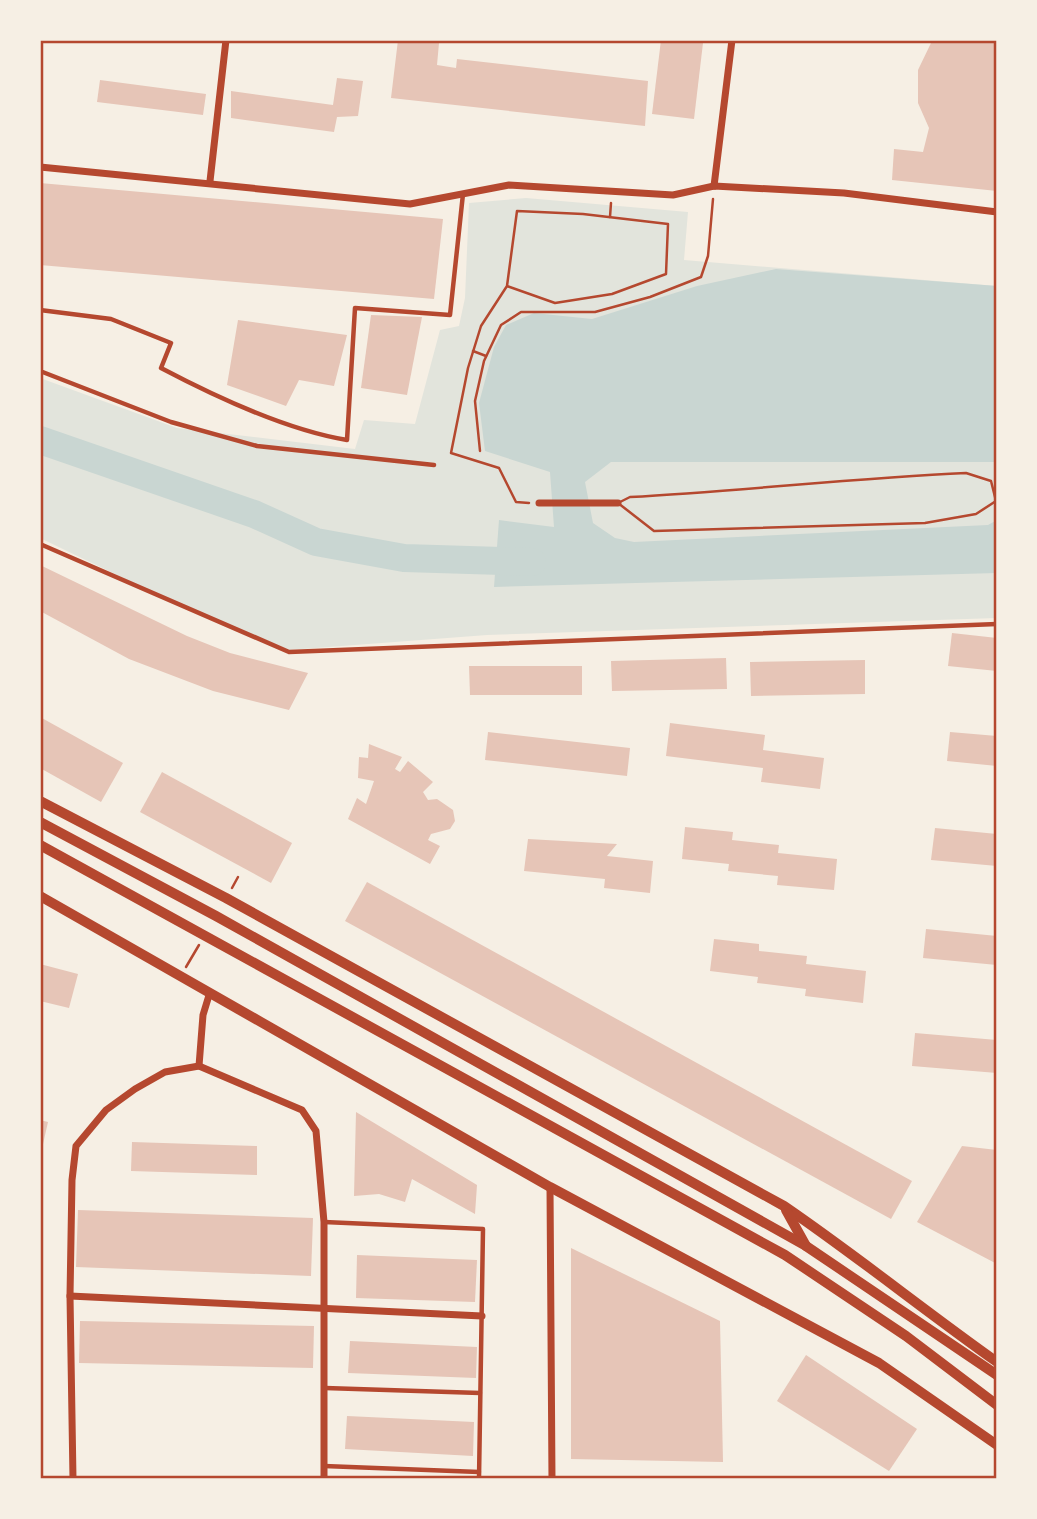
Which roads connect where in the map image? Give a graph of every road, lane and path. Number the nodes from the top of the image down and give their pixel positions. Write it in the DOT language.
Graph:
graph roads {
  1 [pos="226,40"];
  2 [pos="732,40"];
  3 [pos="40,167"];
  4 [pos="210,181"];
  5 [pos="714,186"];
  6 [pos="463,194"];
  7 [pos="997,212"];
  8 [pos="508,286"];
  9 [pos="555,303"];
  10 [pos="40,310"];
  11 [pos="554,310"];
  12 [pos="473,351"];
  13 [pos="486,356"];
  14 [pos="40,371"];
  15 [pos="480,450"];
  16 [pos="435,465"];
  17 [pos="539,503"];
  18 [pos="618,503"];
  19 [pos="40,544"];
  20 [pos="997,624"];
  21 [pos="40,801"];
  22 [pos="40,822"];
  23 [pos="40,845"];
  24 [pos="40,896"];
  25 [pos="210,992"];
  26 [pos="200,1066"];
  27 [pos="550,1186"];
  28 [pos="784,1206"];
  29 [pos="324,1222"];
  30 [pos="807,1246"];
  31 [pos="70,1296"];
  32 [pos="325,1308"];
  33 [pos="482,1316"];
  34 [pos="997,1362"];
  35 [pos="997,1375"];
  36 [pos="325,1388"];
  37 [pos="480,1393"];
  38 [pos="997,1405"];
  39 [pos="997,1445"];
  40 [pos="324,1466"];
  41 [pos="479,1472"];
  42 [pos="73,1479"];
  43 [pos="324,1479"];
  44 [pos="479,1479"];
  45 [pos="552,1479"];
  1 -- 4 [label="street"];
  2 -- 5 [label="street"];
  3 -- 4 [label="street"];
  4 -- 6 [label="street"];
  5 -- 6 [label="street"];
  5 -- 7 [label="street"];
  5 -- 11 [label="path"];
  6 -- 10 [label="lane"];
  8 -- 9 [label="path"];
  8 -- 9 [label="path"];
  8 -- 12 [label="path"];
  9 -- 11 [label="path"];
  11 -- 13 [label="path"];
  12 -- 13 [label="path"];
  12 -- 17 [label="path"];
  13 -- 15 [label="path"];
  14 -- 16 [label="lane"];
  17 -- 18 [label="street"];
  18 -- 18 [label="path"];
  19 -- 20 [label="lane"];
  21 -- 28 [label="street"];
  22 -- 30 [label="main road"];
  23 -- 38 [label="main road"];
  24 -- 25 [label="street"];
  25 -- 26 [label="street"];
  25 -- 27 [label="street"];
  26 -- 29 [label="street"];
  26 -- 31 [label="street"];
  27 -- 39 [label="street"];
  27 -- 45 [label="street"];
  28 -- 30 [label="street"];
  28 -- 34 [label="street"];
  29 -- 32 [label="street"];
  29 -- 33 [label="lane"];
  30 -- 35 [label="main road"];
  31 -- 32 [label="street"];
  31 -- 42 [label="street"];
  32 -- 33 [label="street"];
  32 -- 36 [label="street"];
  33 -- 37 [label="lane"];
  36 -- 37 [label="lane"];
  36 -- 40 [label="street"];
  37 -- 41 [label="lane"];
  40 -- 41 [label="lane"];
  40 -- 43 [label="street"];
  41 -- 44 [label="lane"];
}
